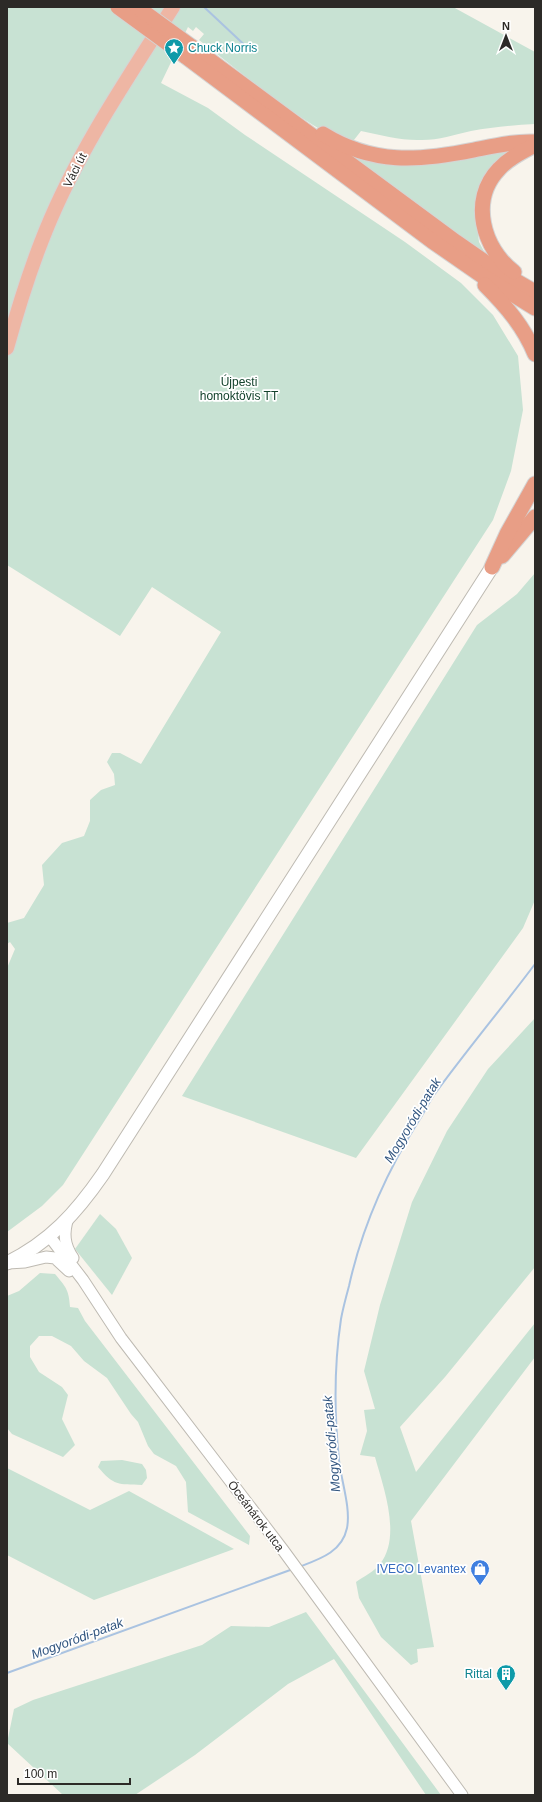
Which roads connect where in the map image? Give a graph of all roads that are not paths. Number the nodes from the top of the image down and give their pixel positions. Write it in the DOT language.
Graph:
graph roads {
  1 [pos="118,7"];
  2 [pos="138,7"];
  3 [pos="173,7"];
  4 [pos="188,52"];
  5 [pos="283,114"];
  6 [pos="535,142"];
  7 [pos="535,146"];
  8 [pos="432,241"];
  9 [pos="535,292"];
  10 [pos="535,308"];
  11 [pos="7,348"];
  12 [pos="535,354"];
  13 [pos="535,484"];
  14 [pos="535,501"];
  15 [pos="535,517"];
  16 [pos="492,567"];
  17 [pos="68,1218"];
  18 [pos="50,1237"];
  19 [pos="8,1263"];
  20 [pos="83,1280"];
  21 [pos="462,1795"];
  1 -- 4 [label="highway, bridge"];
  2 -- 4 [label="highway, bridge"];
  3 -- 11 [label="main road, Váci út"];
  4 -- 5 [label="highway"];
  4 -- 8 [label="highway"];
  5 -- 6 [label="highway"];
  5 -- 9 [label="highway"];
  7 -- 9 [label="highway"];
  8 -- 10 [label="highway"];
  8 -- 12 [label="highway"];
  13 -- 16 [label="highway"];
  14 -- 16 [label="highway"];
  15 -- 16 [label="highway"];
  16 -- 17 [label="main road"];
  17 -- 18 [label="main road"];
  17 -- 20 [label="street"];
  18 -- 19 [label="main road"];
  18 -- 20 [label="street, Óceánárok utca"];
  19 -- 20 [label="street"];
  20 -- 21 [label="street, Óceánárok utca"];
}
